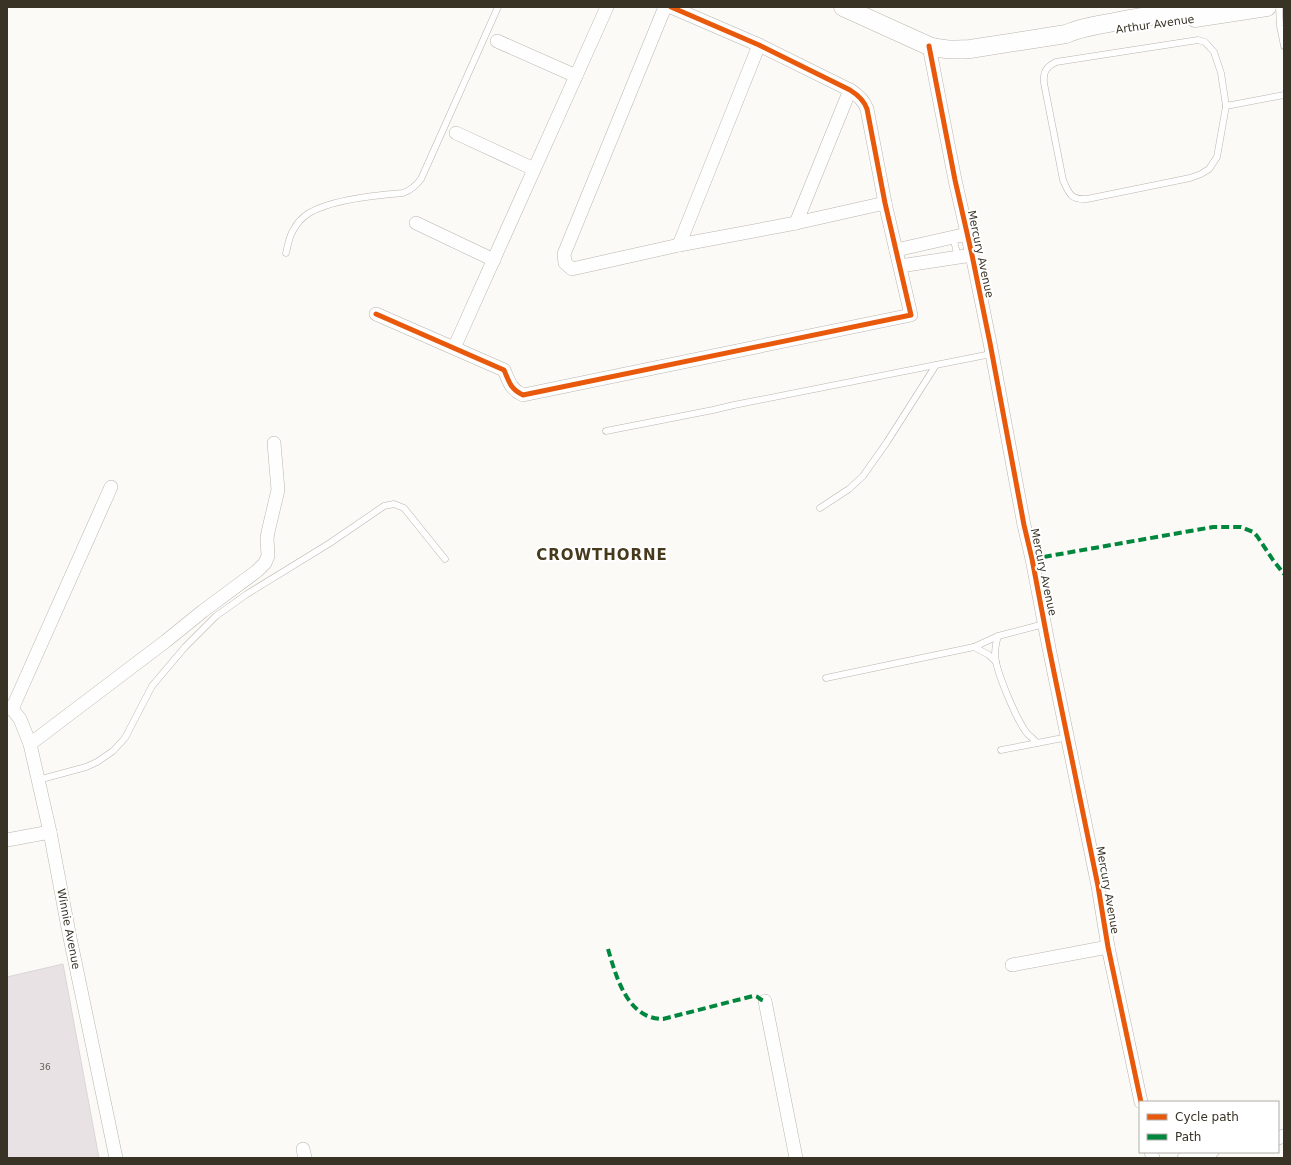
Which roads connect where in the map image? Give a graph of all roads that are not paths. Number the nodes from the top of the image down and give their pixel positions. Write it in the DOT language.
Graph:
graph roads {
  1 [pos="498,7"];
  2 [pos="607,7"];
  3 [pos="665,7"];
  4 [pos="671,7"];
  5 [pos="843,7"];
  6 [pos="1209,7"];
  7 [pos="1267,7"];
  8 [pos="1279,7"];
  9 [pos="1187,9"];
  10 [pos="1066,34"];
  11 [pos="497,42"];
  12 [pos="759,46"];
  13 [pos="929,46"];
  14 [pos="1284,46"];
  15 [pos="576,76"];
  16 [pos="850,90"];
  17 [pos="1284,95"];
  18 [pos="1226,106"];
  19 [pos="456,133"];
  20 [pos="534,169"];
  21 [pos="884,203"];
  22 [pos="416,223"];
  23 [pos="796,223"];
  24 [pos="968,234"];
  25 [pos="953,237"];
  26 [pos="679,245"];
  27 [pos="896,250"];
  28 [pos="286,252"];
  29 [pos="972,255"];
  30 [pos="958,257"];
  31 [pos="494,260"];
  32 [pos="900,266"];
  33 [pos="376,314"];
  34 [pos="454,348"];
  35 [pos="992,354"];
  36 [pos="936,365"];
  37 [pos="606,431"];
  38 [pos="274,443"];
  39 [pos="111,487"];
  40 [pos="820,508"];
  41 [pos="445,559"];
  42 [pos="1044,624"];
  43 [pos="998,636"];
  44 [pos="974,647"];
  45 [pos="997,663"];
  46 [pos="826,678"];
  47 [pos="10,708"];
  48 [pos="1068,737"];
  49 [pos="1038,743"];
  50 [pos="30,744"];
  51 [pos="1002,750"];
  52 [pos="38,780"];
  53 [pos="50,832"];
  54 [pos="7,840"];
  55 [pos="1108,947"];
  56 [pos="1012,965"];
  57 [pos="765,1001"];
  58 [pos="1141,1101"];
  59 [pos="1207,1153"];
  60 [pos="116,1158"];
  61 [pos="796,1158"];
  62 [pos="1184,1158"];
  1 -- 28 [label="lane"];
  2 -- 15 [label="street"];
  3 -- 26 [label="street"];
  4 -- 12 [label="street"];
  5 -- 13 [label="main road, Arthur Avenue"];
  6 -- 9 [label="main road, Arthur Avenue"];
  7 -- 10 [label="main road, Arthur Avenue"];
  8 -- 14 [label="lane"];
  9 -- 10 [label="main road, Arthur Avenue"];
  10 -- 13 [label="main road, Arthur Avenue"];
  11 -- 15 [label="street"];
  12 -- 16 [label="street"];
  12 -- 26 [label="street"];
  13 -- 24 [label="street, Mercury Avenue"];
  15 -- 20 [label="street"];
  16 -- 21 [label="street"];
  16 -- 23 [label="street"];
  17 -- 18 [label="lane"];
  18 -- 18 [label="lane"];
  19 -- 20 [label="street"];
  20 -- 31 [label="street"];
  21 -- 23 [label="street"];
  21 -- 27 [label="street"];
  22 -- 31 [label="street"];
  23 -- 26 [label="street"];
  24 -- 25 [label="street"];
  24 -- 29 [label="street, Mercury Avenue"];
  25 -- 27 [label="street"];
  25 -- 30 [label="lane"];
  27 -- 32 [label="street"];
  29 -- 30 [label="street"];
  29 -- 35 [label="street, Mercury Avenue"];
  30 -- 32 [label="street"];
  31 -- 34 [label="street"];
  32 -- 34 [label="street"];
  33 -- 34 [label="street"];
  35 -- 36 [label="lane"];
  35 -- 42 [label="street, Mercury Avenue"];
  36 -- 37 [label="lane"];
  36 -- 40 [label="lane"];
  38 -- 50 [label="street"];
  39 -- 47 [label="street"];
  41 -- 52 [label="lane"];
  42 -- 43 [label="lane"];
  42 -- 48 [label="street, Mercury Avenue"];
  43 -- 44 [label="lane"];
  43 -- 45 [label="lane"];
  44 -- 45 [label="lane"];
  44 -- 46 [label="lane"];
  45 -- 49 [label="lane"];
  47 -- 50 [label="street, Winnie Avenue"];
  48 -- 49 [label="lane"];
  48 -- 55 [label="street, Mercury Avenue"];
  49 -- 51 [label="lane"];
  50 -- 52 [label="street, Winnie Avenue"];
  52 -- 53 [label="street, Winnie Avenue"];
  53 -- 54 [label="street"];
  53 -- 60 [label="street, Winnie Avenue"];
  55 -- 56 [label="street"];
  55 -- 58 [label="street, Mercury Avenue"];
  57 -- 61 [label="street"];
  59 -- 62 [label="street"];
}
